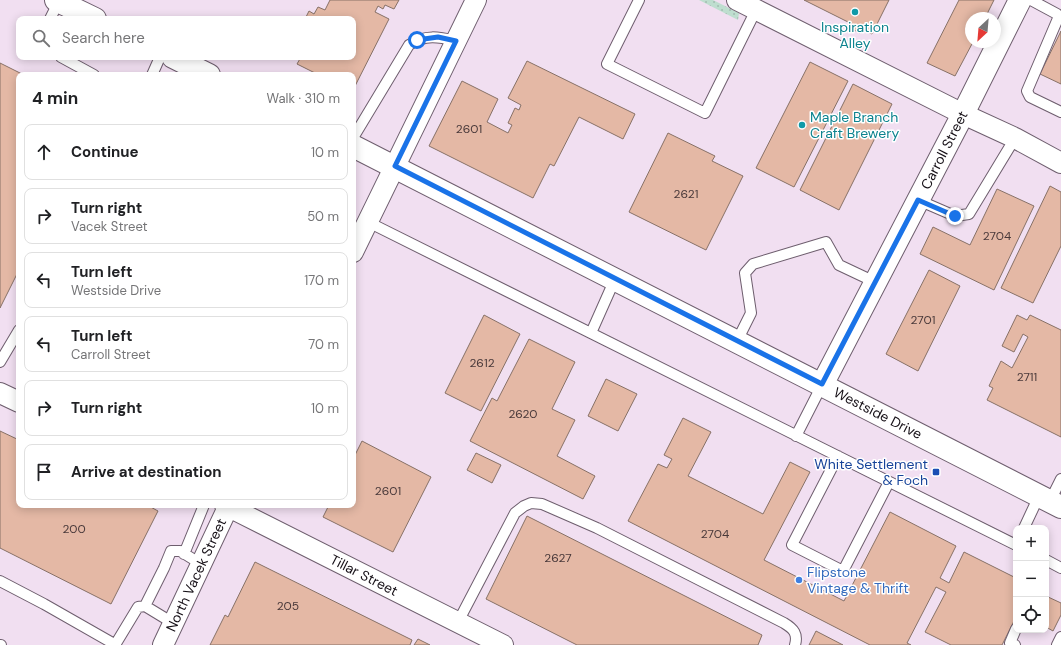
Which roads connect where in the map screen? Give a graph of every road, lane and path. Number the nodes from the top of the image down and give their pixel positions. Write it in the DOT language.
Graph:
graph roads {
  1 [pos="476,0"];
  2 [pos="639,0"];
  3 [pos="737,0"];
  4 [pos="1020,0"];
  5 [pos="1031,0"];
  6 [pos="55,7"];
  7 [pos="756,10"];
  8 [pos="85,16"];
  9 [pos="456,41"];
  10 [pos="66,60"];
  11 [pos="159,60"];
  12 [pos="178,60"];
  13 [pos="88,72"];
  14 [pos="153,72"];
  15 [pos="200,72"];
  16 [pos="1061,112"];
  17 [pos="963,114"];
  18 [pos="356,133"];
  19 [pos="1015,138"];
  20 [pos="356,147"];
  21 [pos="1061,163"];
  22 [pos="395,166"];
  23 [pos="918,200"];
  24 [pos="368,222"];
  25 [pos="356,246"];
  26 [pos="615,279"];
  27 [pos="875,282"];
  28 [pos="591,333"];
  29 [pos="16,335"];
  30 [pos="737,341"];
  31 [pos="0,362"];
  32 [pos="822,384"];
  33 [pos="0,393"];
  34 [pos="16,401"];
  35 [pos="796,436"];
  36 [pos="838,456"];
  37 [pos="1061,479"];
  38 [pos="890,482"];
  39 [pos="1050,501"];
  40 [pos="203,508"];
  41 [pos="226,508"];
  42 [pos="233,508"];
  43 [pos="1027,525"];
  44 [pos="1013,544"];
  45 [pos="184,554"];
  46 [pos="1049,563"];
  47 [pos="201,564"];
  48 [pos="1061,568"];
  49 [pos="0,581"];
  50 [pos="145,606"];
  51 [pos="458,622"];
  52 [pos="173,623"];
  53 [pos="1014,633"];
  54 [pos="1061,637"];
  55 [pos="116,645"];
  56 [pos="163,645"];
  57 [pos="503,645"];
  58 [pos="795,645"];
  59 [pos="1015,645"];
  60 [pos="1057,645"];
  1 -- 9 [label="street"];
  2 -- 7 [label="lane"];
  3 -- 7 [label="street"];
  4 -- 17 [label="main road, Carroll Street"];
  5 -- 16 [label="lane"];
  6 -- 8 [label="main road"];
  7 -- 17 [label="street"];
  9 -- 18 [label="lane"];
  9 -- 22 [label="street"];
  10 -- 13 [label="lane"];
  11 -- 14 [label="lane"];
  12 -- 15 [label="main road"];
  17 -- 19 [label="street"];
  17 -- 23 [label="main road, Carroll Street"];
  19 -- 21 [label="street"];
  19 -- 23 [label="lane"];
  20 -- 22 [label="main road, Westside Drive"];
  22 -- 24 [label="street"];
  22 -- 26 [label="main road, Westside Drive"];
  23 -- 27 [label="main road, Carroll Street"];
  24 -- 25 [label="street"];
  24 -- 28 [label="lane"];
  26 -- 28 [label="lane"];
  26 -- 30 [label="main road, Westside Drive"];
  27 -- 30 [label="lane"];
  27 -- 32 [label="main road, Carroll Street"];
  28 -- 35 [label="lane"];
  29 -- 31 [label="lane"];
  30 -- 32 [label="main road, Westside Drive"];
  32 -- 35 [label="lane"];
  32 -- 39 [label="main road, Westside Drive"];
  33 -- 34 [label="street"];
  35 -- 36 [label="lane"];
  36 -- 38 [label="lane"];
  36 -- 38 [label="lane"];
  37 -- 39 [label="lane"];
  38 -- 44 [label="lane"];
  39 -- 43 [label="lane"];
  40 -- 45 [label="lane"];
  41 -- 47 [label="street, North Vacek Street"];
  42 -- 51 [label="street, Tillar Street"];
  45 -- 47 [label="lane"];
  45 -- 50 [label="lane"];
  46 -- 48 [label="lane"];
  47 -- 52 [label="street, North Vacek Street"];
  49 -- 55 [label="lane"];
  50 -- 52 [label="lane"];
  50 -- 55 [label="lane"];
  51 -- 57 [label="street, Tillar Street"];
  51 -- 58 [label="lane"];
  52 -- 56 [label="street, North Vacek Street"];
  53 -- 59 [label="lane"];
  54 -- 60 [label="lane"];
}
